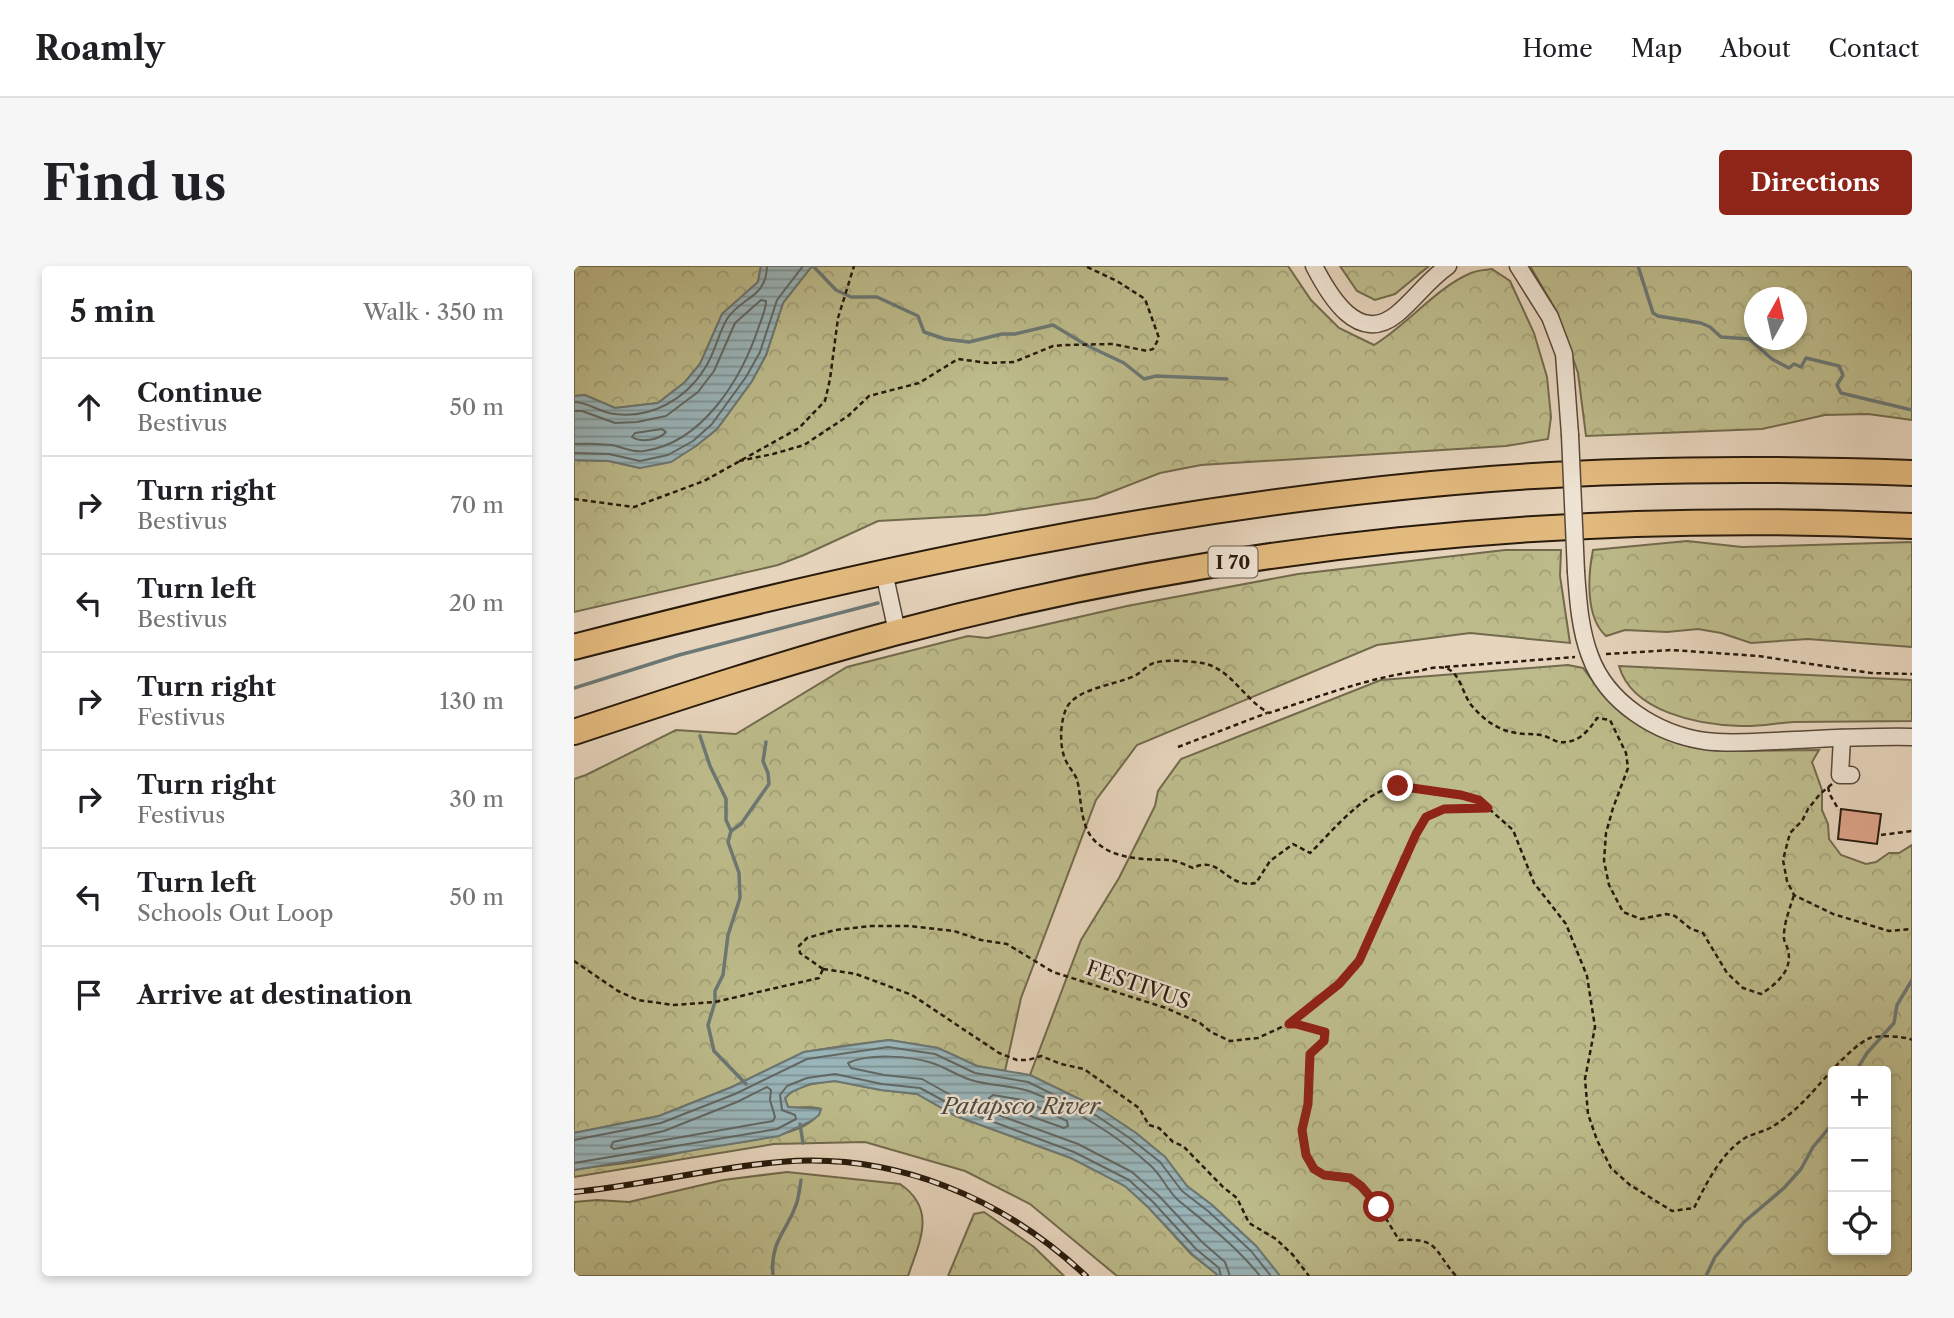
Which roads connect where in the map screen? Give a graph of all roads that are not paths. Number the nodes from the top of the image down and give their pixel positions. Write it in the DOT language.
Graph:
graph roads {
  1 [pos="1314,266"];
  2 [pos="1448,266"];
  3 [pos="1518,266"];
  4 [pos="1912,474"];
  5 [pos="1912,526"];
  6 [pos="884,572"];
  7 [pos="897,632"];
  8 [pos="574,647"];
  9 [pos="574,732"];
  10 [pos="1912,737"];
  11 [pos="1842,738"];
  12 [pos="1851,775"];
  1 -- 2 [label="lane"];
  3 -- 11 [label="lane, bridge"];
  4 -- 6 [label="highway"];
  5 -- 7 [label="highway, I 70"];
  6 -- 7 [label="lane"];
  6 -- 8 [label="highway"];
  7 -- 9 [label="highway, I 70"];
  10 -- 11 [label="lane"];
  11 -- 12 [label="lane"];
}
